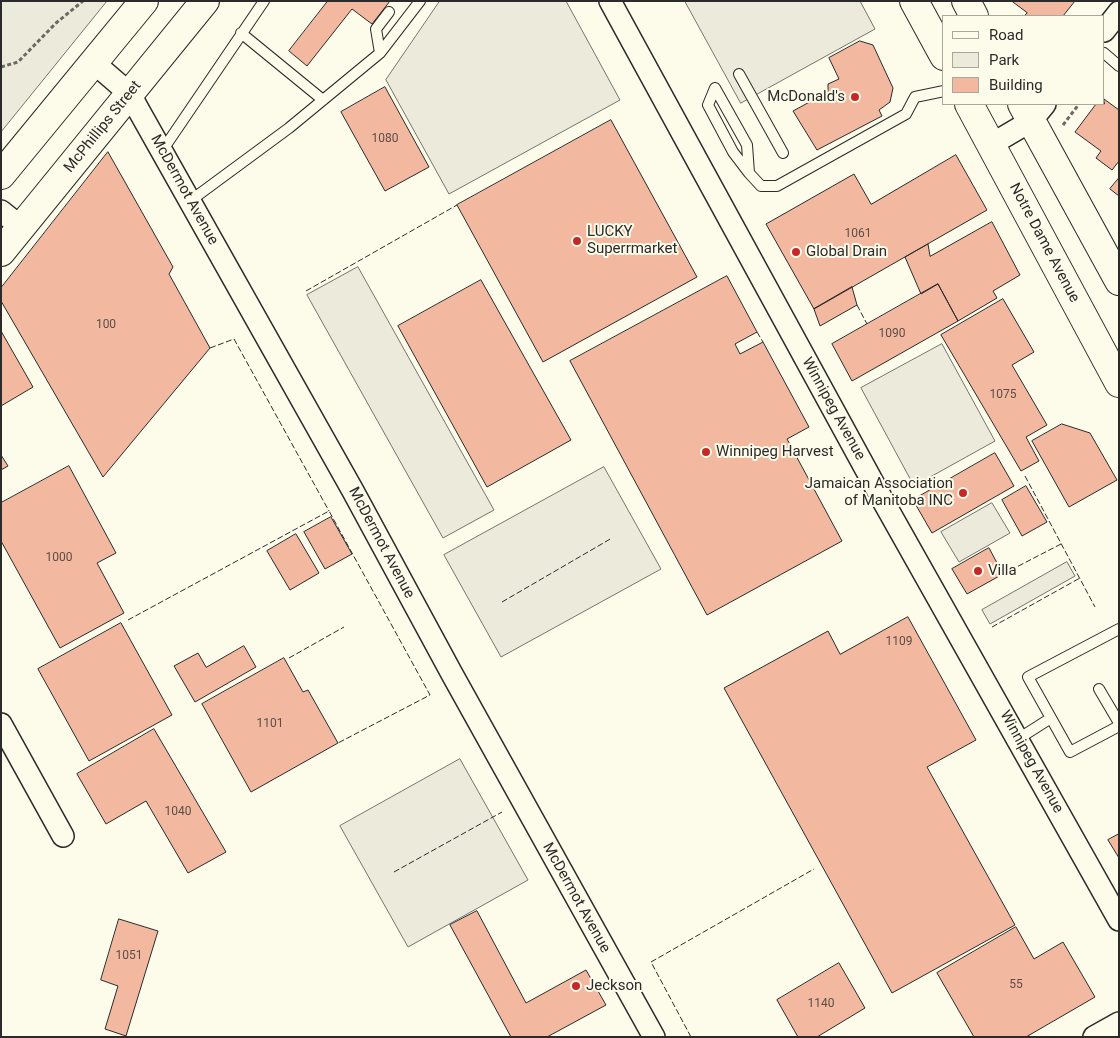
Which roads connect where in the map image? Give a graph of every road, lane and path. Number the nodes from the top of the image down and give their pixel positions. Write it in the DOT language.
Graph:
graph roads {
  1 [pos="83,1"];
  2 [pos="144,1"];
  3 [pos="205,1"];
  4 [pos="264,1"];
  5 [pos="420,1"];
  6 [pos="610,1"];
  7 [pos="914,1"];
  8 [pos="966,1"];
  9 [pos="390,12"];
  10 [pos="1119,12"];
  11 [pos="973,15"];
  12 [pos="1105,30"];
  13 [pos="241,33"];
  14 [pos="942,52"];
  15 [pos="380,53"];
  16 [pos="1105,55"];
  17 [pos="92,62"];
  18 [pos="1119,66"];
  19 [pos="1,67"];
  20 [pos="739,74"];
  21 [pos="942,91"];
  22 [pos="130,94"];
  23 [pos="323,100"];
  24 [pos="970,105"];
  25 [pos="1033,110"];
  26 [pos="992,144"];
  27 [pos="162,151"];
  28 [pos="782,153"];
  29 [pos="749,173"];
  30 [pos="1,175"];
  31 [pos="190,201"];
  32 [pos="11,219"];
  33 [pos="1,252"];
  34 [pos="1119,281"];
  35 [pos="1119,383"];
  36 [pos="1119,629"];
  37 [pos="1099,689"];
  38 [pos="1051,718"];
  39 [pos="1,724"];
  40 [pos="1119,725"];
  41 [pos="1018,739"];
  42 [pos="63,836"];
  43 [pos="1119,920"];
  44 [pos="1119,1023"];
  45 [pos="654,1037"];
  46 [pos="1094,1037"];
  1 -- 19 [label="path"];
  2 -- 17 [label="main road"];
  3 -- 22 [label="main road, McPhillips Street"];
  4 -- 13 [label="lane"];
  5 -- 15 [label="lane"];
  6 -- 41 [label="street, Winnipeg Avenue"];
  7 -- 14 [label="main road"];
  8 -- 11 [label="main road"];
  9 -- 15 [label="lane"];
  10 -- 12 [label="street"];
  13 -- 23 [label="lane"];
  13 -- 27 [label="lane"];
  15 -- 23 [label="lane"];
  16 -- 18 [label="lane"];
  17 -- 22 [label="street, McDermot Avenue"];
  17 -- 30 [label="main road"];
  20 -- 28 [label="lane"];
  21 -- 29 [label="lane"];
  22 -- 27 [label="street, McDermot Avenue"];
  22 -- 32 [label="main road, McPhillips Street"];
  23 -- 31 [label="lane"];
  24 -- 26 [label="main road, Notre Dame Avenue"];
  25 -- 26 [label="street"];
  25 -- 34 [label="main road"];
  26 -- 35 [label="main road, Notre Dame Avenue"];
  27 -- 31 [label="street, McDermot Avenue"];
  29 -- 29 [label="lane"];
  31 -- 45 [label="street, McDermot Avenue"];
  32 -- 33 [label="main road, McPhillips Street"];
  36 -- 38 [label="lane"];
  37 -- 40 [label="lane"];
  38 -- 40 [label="lane"];
  38 -- 41 [label="lane"];
  39 -- 42 [label="street"];
  41 -- 43 [label="street, Winnipeg Avenue"];
  44 -- 46 [label="street"];
}
